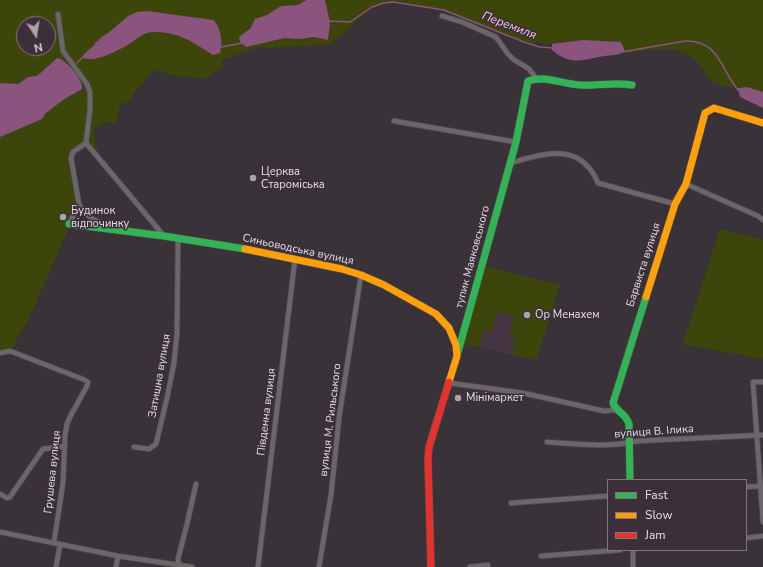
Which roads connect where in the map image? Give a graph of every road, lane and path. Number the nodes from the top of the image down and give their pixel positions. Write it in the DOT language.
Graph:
graph roads {
  1 [pos="58,14"];
  2 [pos="442,16"];
  3 [pos="536,78"];
  4 [pos="632,85"];
  5 [pos="394,121"];
  6 [pos="763,123"];
  7 [pos="516,142"];
  8 [pos="86,143"];
  9 [pos="511,163"];
  10 [pos="686,184"];
  11 [pos="79,204"];
  12 [pos="675,204"];
  13 [pos="763,220"];
  14 [pos="69,224"];
  15 [pos="124,230"];
  16 [pos="164,236"];
  17 [pos="178,239"];
  18 [pos="295,259"];
  19 [pos="361,275"];
  20 [pos="0,353"];
  21 [pos="457,356"];
  22 [pos="449,382"];
  23 [pos="763,382"];
  24 [pos="616,410"];
  25 [pos="757,435"];
  26 [pos="763,435"];
  27 [pos="547,442"];
  28 [pos="629,443"];
  29 [pos="65,446"];
  30 [pos="134,447"];
  31 [pos="630,479"];
  32 [pos="196,484"];
  33 [pos="762,486"];
  34 [pos="747,487"];
  35 [pos="0,494"];
  36 [pos="607,496"];
  37 [pos="511,503"];
  38 [pos="763,522"];
  39 [pos="0,532"];
  40 [pos="763,536"];
  41 [pos="747,538"];
  42 [pos="54,542"];
  43 [pos="60,545"];
  44 [pos="607,551"];
  45 [pos="633,551"];
  46 [pos="118,556"];
  47 [pos="542,556"];
  48 [pos="488,565"];
  49 [pos="179,566"];
  50 [pos="56,567"];
  51 [pos="116,567"];
  52 [pos="192,567"];
  53 [pos="258,567"];
  54 [pos="319,567"];
  55 [pos="431,567"];
  56 [pos="470,567"];
  57 [pos="633,567"];
  1 -- 8 [label="street"];
  2 -- 3 [label="street"];
  3 -- 4 [label="street"];
  3 -- 7 [label="street, тупик Маяковського"];
  5 -- 7 [label="street"];
  6 -- 10 [label="street, Барвиста вулиця"];
  7 -- 9 [label="street, тупик Маяковського"];
  8 -- 11 [label="street"];
  8 -- 16 [label="street"];
  9 -- 12 [label="street"];
  9 -- 21 [label="street, тупик Маяковського"];
  10 -- 12 [label="street, Барвиста вулиця"];
  10 -- 13 [label="street"];
  11 -- 14 [label="street, Синьоводська вулиця"];
  11 -- 15 [label="street, Синьоводська вулиця"];
  12 -- 24 [label="street, Барвиста вулиця"];
  14 -- 15 [label="street, Синьоводська вулиця"];
  15 -- 16 [label="street, Синьоводська вулиця"];
  16 -- 17 [label="street, Синьоводська вулиця"];
  17 -- 18 [label="street, Синьоводська вулиця"];
  17 -- 30 [label="street, Затишна вулиця"];
  18 -- 19 [label="street, Синьоводська вулиця"];
  18 -- 53 [label="street, Південна вулиця"];
  19 -- 21 [label="street, Синьоводська вулиця"];
  19 -- 54 [label="street, вулиця М. Рильського"];
  20 -- 29 [label="street, Грушева вулиця"];
  21 -- 22 [label="street, Синьоводська вулиця"];
  22 -- 24 [label="street"];
  22 -- 55 [label="street, Синьоводська вулиця"];
  23 -- 25 [label="street"];
  24 -- 28 [label="street"];
  25 -- 26 [label="street, вулиця В. Ілика"];
  25 -- 28 [label="street, вулиця В. Ілика"];
  25 -- 33 [label="street"];
  27 -- 28 [label="street, вулиця В. Ілика"];
  28 -- 31 [label="street"];
  29 -- 35 [label="street"];
  29 -- 42 [label="street, Грушева вулиця"];
  32 -- 49 [label="street"];
  33 -- 34 [label="street"];
  33 -- 38 [label="street"];
  36 -- 37 [label="street"];
  39 -- 42 [label="street"];
  40 -- 41 [label="street"];
  42 -- 43 [label="street"];
  43 -- 46 [label="street"];
  43 -- 50 [label="street"];
  44 -- 47 [label="street"];
  45 -- 57 [label="street"];
  46 -- 49 [label="street"];
  46 -- 51 [label="street"];
  48 -- 56 [label="street"];
  49 -- 52 [label="street"];
}
